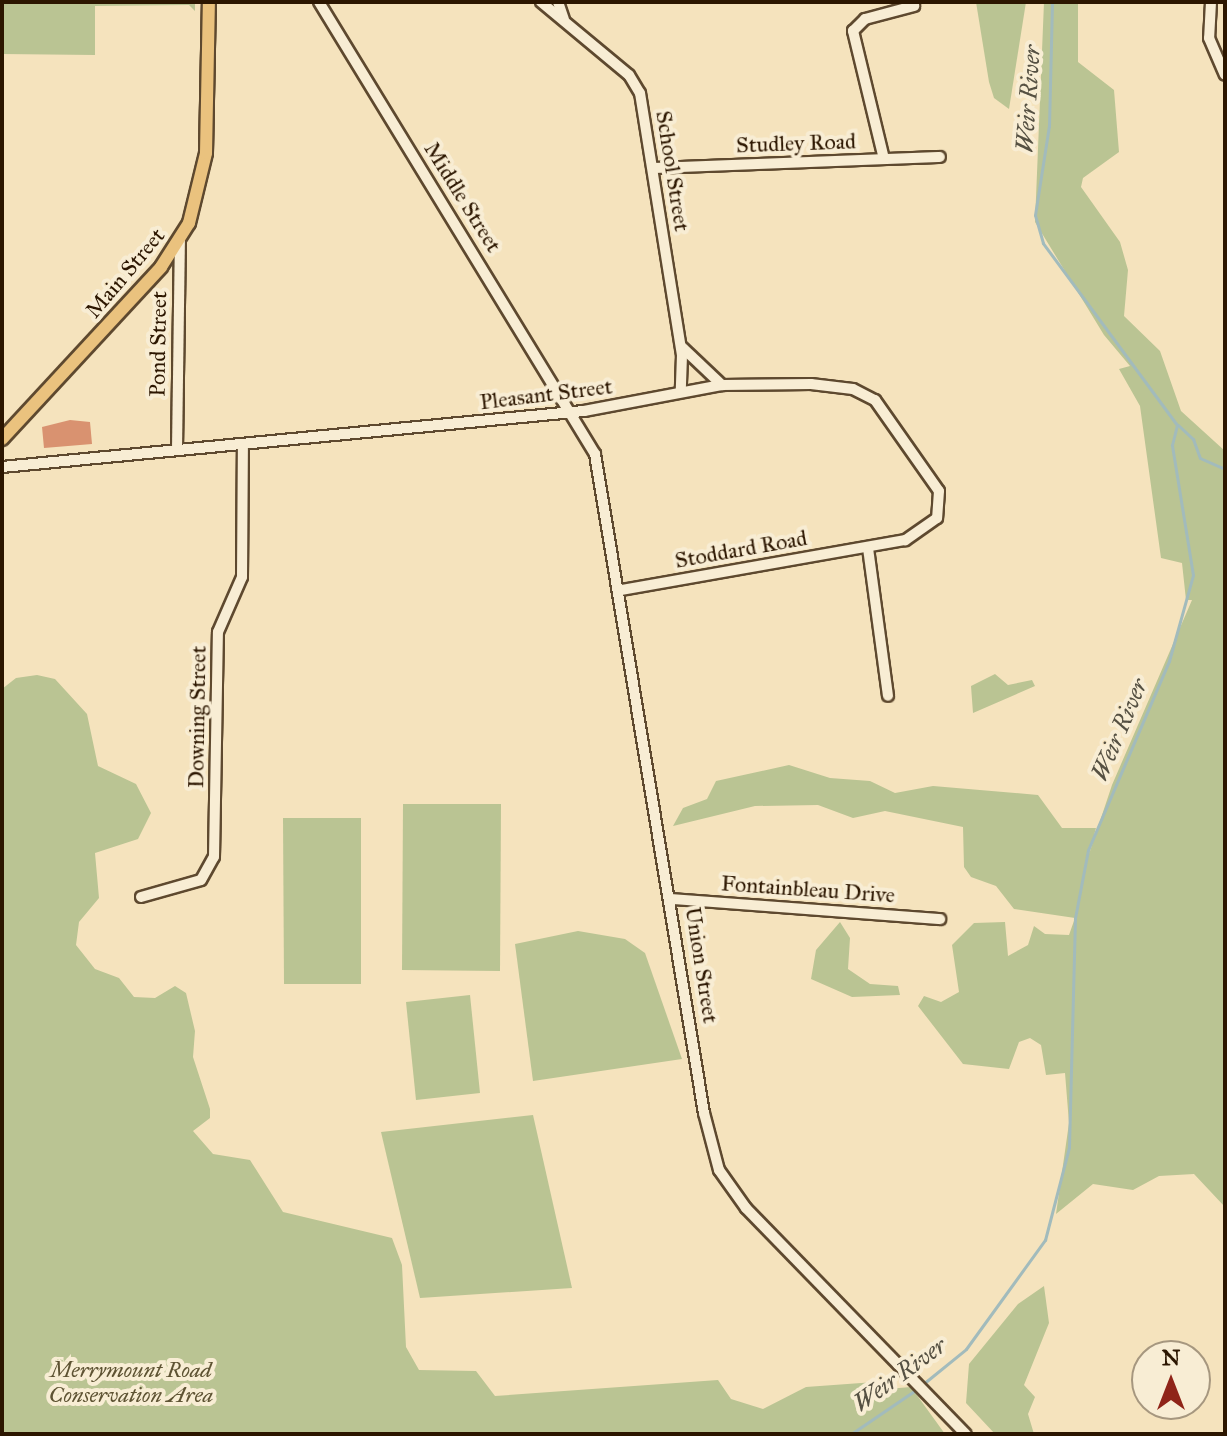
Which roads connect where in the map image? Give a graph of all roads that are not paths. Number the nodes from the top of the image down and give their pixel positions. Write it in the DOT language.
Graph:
graph roads {
  1 [pos="209,2"];
  2 [pos="319,2"];
  3 [pos="541,2"];
  4 [pos="558,2"];
  5 [pos="1211,2"];
  6 [pos="914,6"];
  7 [pos="565,21"];
  8 [pos="1225,75"];
  9 [pos="940,157"];
  10 [pos="884,159"];
  11 [pos="653,168"];
  12 [pos="180,240"];
  13 [pos="680,342"];
  14 [pos="722,385"];
  15 [pos="681,391"];
  16 [pos="573,413"];
  17 [pos="2,439"];
  18 [pos="243,446"];
  19 [pos="177,449"];
  20 [pos="2,467"];
  21 [pos="868,548"];
  22 [pos="621,590"];
  23 [pos="888,696"];
  24 [pos="141,897"];
  25 [pos="672,899"];
  26 [pos="940,919"];
  27 [pos="966,1434"];
  1 -- 12 [label="main road, Main Street"];
  2 -- 16 [label="street, Middle Street"];
  3 -- 7 [label="street, School Street"];
  4 -- 7 [label="street"];
  5 -- 8 [label="street"];
  6 -- 10 [label="street"];
  7 -- 11 [label="street, School Street"];
  9 -- 10 [label="street, Studley Road"];
  10 -- 11 [label="street, Studley Road"];
  11 -- 13 [label="street, School Street"];
  12 -- 17 [label="main road, Main Street"];
  12 -- 19 [label="street, Pond Street"];
  13 -- 14 [label="street"];
  13 -- 15 [label="street, School Street"];
  14 -- 15 [label="street, Pleasant Street"];
  14 -- 21 [label="street, Pleasant Street"];
  15 -- 16 [label="street, Pleasant Street"];
  16 -- 18 [label="street, Pleasant Street"];
  16 -- 22 [label="street, Union Street"];
  18 -- 19 [label="street, Pleasant Street"];
  18 -- 24 [label="street, Downing Street"];
  19 -- 20 [label="street, Pleasant Street"];
  21 -- 22 [label="street, Stoddard Road"];
  21 -- 23 [label="street"];
  22 -- 25 [label="street, Union Street"];
  25 -- 26 [label="street, Fontainbleau Drive"];
  25 -- 27 [label="street, Union Street"];
}
